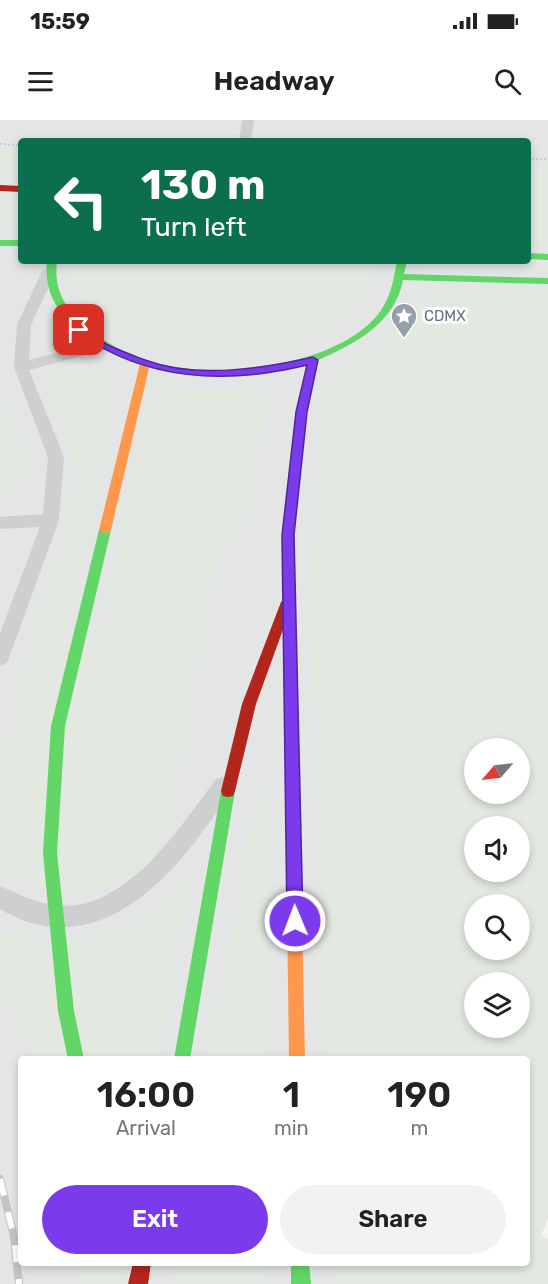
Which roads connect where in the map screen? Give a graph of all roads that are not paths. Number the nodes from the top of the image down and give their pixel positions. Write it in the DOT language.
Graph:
graph roads {
  1 [pos="248,120"];
  2 [pos="245,138"];
  3 [pos="0,188"];
  4 [pos="18,189"];
  5 [pos="0,243"];
  6 [pos="18,243"];
  7 [pos="531,256"];
  8 [pos="548,257"];
  9 [pos="402,264"];
  10 [pos="51,266"];
  11 [pos="404,277"];
  12 [pos="548,281"];
  13 [pos="103,346"];
  14 [pos="313,360"];
  15 [pos="146,364"];
  16 [pos="21,367"];
  17 [pos="51,520"];
  18 [pos="0,523"];
  19 [pos="287,602"];
  20 [pos="0,658"];
  21 [pos="231,776"];
  22 [pos="0,897"];
  23 [pos="75,1056"];
  24 [pos="184,1056"];
  25 [pos="297,1056"];
  26 [pos="141,1266"];
  27 [pos="300,1266"];
  28 [pos="138,1284"];
  29 [pos="300,1284"];
  1 -- 2 [label="lane"];
  3 -- 4 [label="street"];
  5 -- 6 [label="street"];
  7 -- 8 [label="street"];
  9 -- 11 [label="street"];
  10 -- 13 [label="street"];
  10 -- 16 [label="lane"];
  11 -- 12 [label="street"];
  11 -- 14 [label="street"];
  13 -- 15 [label="street"];
  13 -- 16 [label="lane"];
  14 -- 15 [label="street"];
  14 -- 19 [label="street"];
  15 -- 23 [label="street"];
  16 -- 17 [label="lane"];
  17 -- 18 [label="lane"];
  17 -- 20 [label="lane"];
  19 -- 21 [label="street"];
  19 -- 25 [label="street"];
  21 -- 22 [label="lane"];
  21 -- 24 [label="street"];
  26 -- 28 [label="street"];
  27 -- 29 [label="street"];
}
